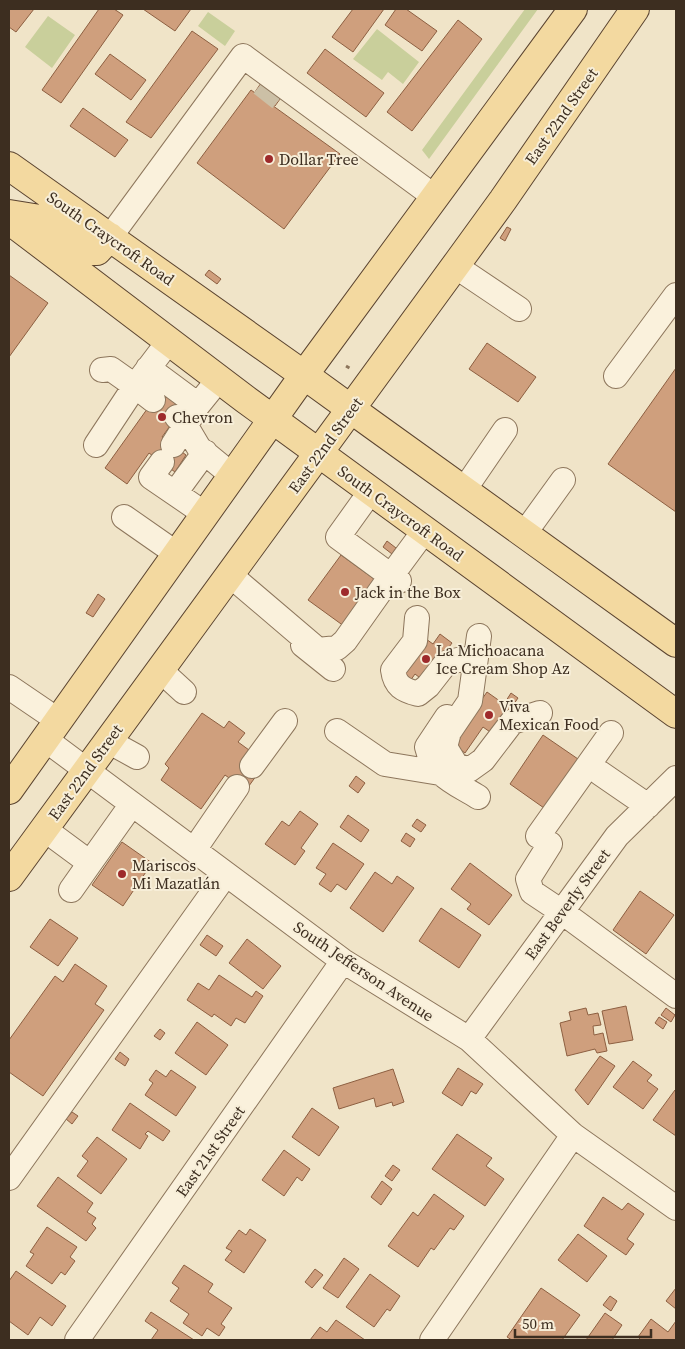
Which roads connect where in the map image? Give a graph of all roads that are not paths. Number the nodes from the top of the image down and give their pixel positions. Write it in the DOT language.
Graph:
graph roads {
  1 [pos="573,9"];
  2 [pos="635,9"];
  3 [pos="234,68"];
  4 [pos="261,84"];
  5 [pos="280,99"];
  6 [pos="348,133"];
  7 [pos="9,166"];
  8 [pos="435,197"];
  9 [pos="9,214"];
  10 [pos="9,220"];
  11 [pos="110,237"];
  12 [pos="455,266"];
  13 [pos="676,295"];
  14 [pos="519,309"];
  15 [pos="170,341"];
  16 [pos="102,370"];
  17 [pos="304,374"];
  18 [pos="616,376"];
  19 [pos="219,379"];
  20 [pos="146,385"];
  21 [pos="198,404"];
  22 [pos="351,409"];
  23 [pos="273,419"];
  24 [pos="505,430"];
  25 [pos="174,438"];
  26 [pos="96,445"];
  27 [pos="205,452"];
  28 [pos="319,453"];
  29 [pos="232,476"];
  30 [pos="563,480"];
  31 [pos="464,490"];
  32 [pos="371,491"];
  33 [pos="176,493"];
  34 [pos="205,514"];
  35 [pos="124,517"];
  36 [pos="425,530"];
  37 [pos="524,534"];
  38 [pos="177,554"];
  39 [pos="230,575"];
  40 [pos="395,579"];
  41 [pos="280,618"];
  42 [pos="417,618"];
  43 [pos="479,636"];
  44 [pos="676,643"];
  45 [pos="333,669"];
  46 [pos="468,669"];
  47 [pos="160,670"];
  48 [pos="9,687"];
  49 [pos="184,692"];
  50 [pos="540,713"];
  51 [pos="676,714"];
  52 [pos="285,721"];
  53 [pos="52,730"];
  54 [pos="337,731"];
  55 [pos="611,733"];
  56 [pos="108,741"];
  57 [pos="137,757"];
  58 [pos="252,766"];
  59 [pos="87,770"];
  60 [pos="440,773"];
  61 [pos="600,773"];
  62 [pos="676,778"];
  63 [pos="237,787"];
  64 [pos="9,790"];
  65 [pos="478,797"];
  66 [pos="132,804"];
  67 [pos="648,806"];
  68 [pos="44,828"];
  69 [pos="194,850"];
  70 [pos="90,863"];
  71 [pos="226,874"];
  72 [pos="9,877"];
  73 [pos="71,890"];
  74 [pos="562,912"];
  75 [pos="343,961"];
  76 [pos="676,996"];
  77 [pos="469,1039"];
  78 [pos="573,1135"];
  79 [pos="9,1178"];
  80 [pos="676,1208"];
  81 [pos="77,1340"];
  82 [pos="432,1340"];
  1 -- 8 [label="main road"];
  2 -- 12 [label="main road, East 22nd Street"];
  3 -- 4 [label="street"];
  3 -- 6 [label="street"];
  3 -- 11 [label="street"];
  5 -- 6 [label="street"];
  6 -- 8 [label="street"];
  7 -- 11 [label="main road, South Craycroft Road"];
  8 -- 17 [label="main road"];
  9 -- 11 [label="main road"];
  10 -- 15 [label="main road, South Craycroft Road"];
  11 -- 17 [label="main road, South Craycroft Road"];
  12 -- 14 [label="street"];
  12 -- 22 [label="main road, East 22nd Street"];
  13 -- 18 [label="street"];
  15 -- 19 [label="main road, South Craycroft Road"];
  15 -- 20 [label="street"];
  16 -- 20 [label="street"];
  17 -- 22 [label="main road, South Craycroft Road"];
  17 -- 23 [label="main road"];
  19 -- 21 [label="street"];
  19 -- 23 [label="main road, South Craycroft Road"];
  20 -- 21 [label="street"];
  20 -- 26 [label="street"];
  21 -- 25 [label="street"];
  22 -- 28 [label="main road, East 22nd Street"];
  22 -- 31 [label="main road, South Craycroft Road"];
  23 -- 28 [label="main road, South Craycroft Road"];
  23 -- 29 [label="main road"];
  24 -- 31 [label="street"];
  25 -- 27 [label="street"];
  25 -- 33 [label="street"];
  27 -- 29 [label="street"];
  27 -- 33 [label="street"];
  28 -- 32 [label="main road, South Craycroft Road"];
  28 -- 39 [label="main road, East 22nd Street"];
  29 -- 34 [label="main road"];
  30 -- 37 [label="street"];
  31 -- 37 [label="main road, South Craycroft Road"];
  32 -- 36 [label="main road, South Craycroft Road"];
  32 -- 40 [label="street"];
  33 -- 34 [label="street"];
  34 -- 38 [label="main road"];
  35 -- 38 [label="street"];
  36 -- 40 [label="street"];
  36 -- 51 [label="main road, South Craycroft Road"];
  37 -- 44 [label="main road, South Craycroft Road"];
  38 -- 53 [label="main road"];
  39 -- 41 [label="street"];
  39 -- 47 [label="main road, East 22nd Street"];
  40 -- 41 [label="street"];
  41 -- 45 [label="street"];
  42 -- 46 [label="street"];
  43 -- 46 [label="street"];
  46 -- 50 [label="street"];
  46 -- 60 [label="street"];
  47 -- 49 [label="street"];
  47 -- 56 [label="main road, East 22nd Street"];
  48 -- 53 [label="street, South Jefferson Avenue"];
  52 -- 58 [label="street"];
  53 -- 59 [label="street, South Jefferson Avenue"];
  53 -- 64 [label="main road"];
  54 -- 60 [label="street"];
  55 -- 74 [label="street"];
  56 -- 57 [label="street"];
  56 -- 59 [label="main road, East 22nd Street"];
  59 -- 66 [label="street, South Jefferson Avenue"];
  59 -- 68 [label="main road, East 22nd Street"];
  60 -- 65 [label="street"];
  61 -- 67 [label="street"];
  62 -- 67 [label="street, East Beverly Street"];
  63 -- 69 [label="street"];
  66 -- 69 [label="street, South Jefferson Avenue"];
  66 -- 70 [label="street"];
  67 -- 74 [label="street, East Beverly Street"];
  68 -- 70 [label="street"];
  68 -- 72 [label="main road, East 22nd Street"];
  69 -- 71 [label="street, South Jefferson Avenue"];
  70 -- 73 [label="street"];
  71 -- 75 [label="street, South Jefferson Avenue"];
  71 -- 79 [label="street"];
  74 -- 76 [label="street"];
  74 -- 77 [label="street, East Beverly Street"];
  75 -- 77 [label="street, South Jefferson Avenue"];
  75 -- 81 [label="street, East 21st Street"];
  77 -- 78 [label="street, South Jefferson Avenue"];
  78 -- 80 [label="street, South Jefferson Avenue"];
  78 -- 82 [label="street"];
}
